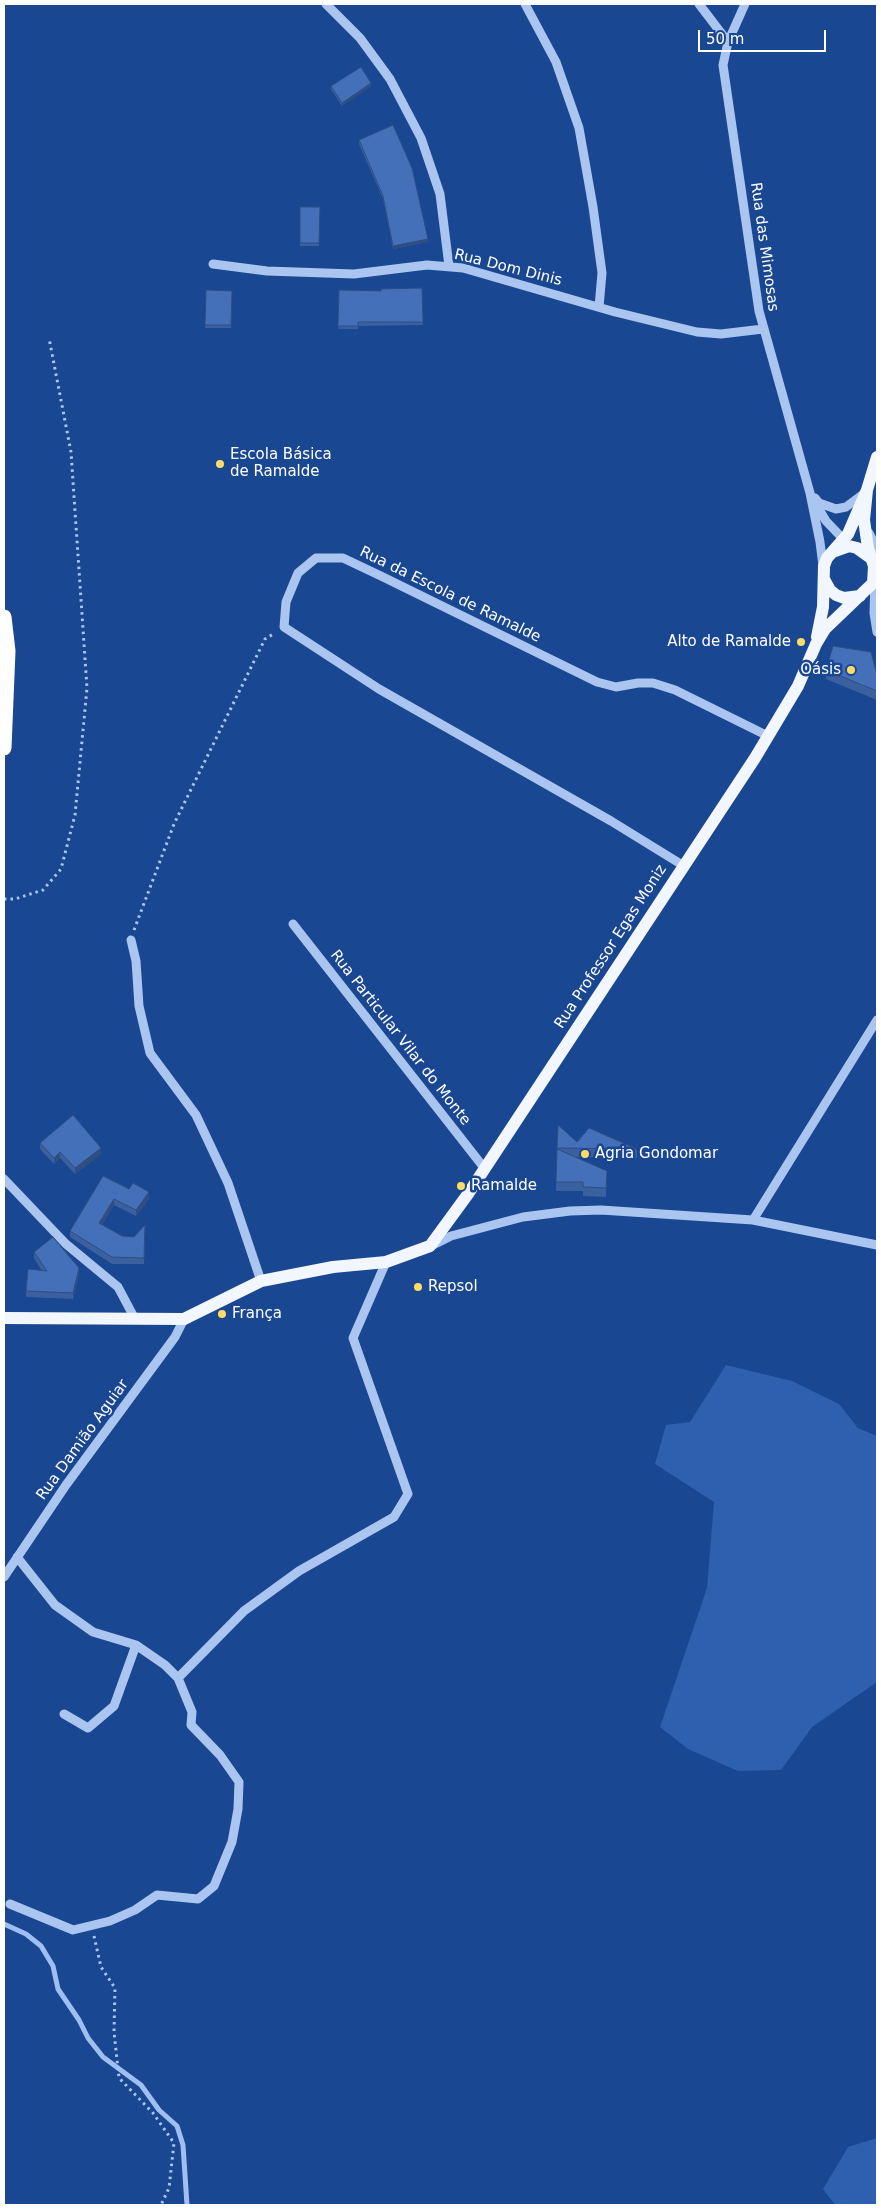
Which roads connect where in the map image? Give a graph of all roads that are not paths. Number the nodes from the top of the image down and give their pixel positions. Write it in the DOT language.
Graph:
graph roads {
  1 [pos="326,4"];
  2 [pos="525,4"];
  3 [pos="699,4"];
  4 [pos="746,4"];
  5 [pos="728,42"];
  6 [pos="213,264"];
  7 [pos="449,266"];
  8 [pos="599,307"];
  9 [pos="763,329"];
  10 [pos="877,457"];
  11 [pos="867,490"];
  12 [pos="810,493"];
  13 [pos="844,540"];
  14 [pos="833,552"];
  15 [pos="870,553"];
  16 [pos="823,574"];
  17 [pos="872,587"];
  18 [pos="4,617"];
  19 [pos="877,632"];
  20 [pos="809,660"];
  21 [pos="768,736"];
  22 [pos="4,748"];
  23 [pos="684,866"];
  24 [pos="293,924"];
  25 [pos="131,940"];
  26 [pos="877,1020"];
  27 [pos="485,1168"];
  28 [pos="4,1179"];
  29 [pos="753,1220"];
  30 [pos="877,1245"];
  31 [pos="430,1246"];
  32 [pos="386,1262"];
  33 [pos="261,1281"];
  34 [pos="4,1318"];
  35 [pos="184,1319"];
  36 [pos="135,1320"];
  37 [pos="17,1558"];
  38 [pos="4,1577"];
  39 [pos="136,1645"];
  40 [pos="178,1678"];
  41 [pos="64,1714"];
  42 [pos="10,1904"];
  1 -- 7 [label="street"];
  2 -- 8 [label="street"];
  3 -- 5 [label="street"];
  4 -- 5 [label="street, Rua das Mimosas"];
  5 -- 9 [label="street, Rua das Mimosas"];
  6 -- 7 [label="street, Rua Dom Dinis"];
  7 -- 8 [label="street, Rua Dom Dinis"];
  8 -- 9 [label="street, Rua Dom Dinis"];
  9 -- 12 [label="street, Rua das Mimosas"];
  10 -- 11 [label="main road, Rua Professor Egas Moniz"];
  11 -- 12 [label="street"];
  11 -- 13 [label="main road, Rua Professor Egas Moniz"];
  11 -- 15 [label="main road, Rua Professor Egas Moniz"];
  12 -- 13 [label="street, Rua das Mimosas"];
  12 -- 16 [label="street, Rua das Mimosas"];
  13 -- 14 [label="main road, Rua Professor Egas Moniz"];
  13 -- 15 [label="street, Rua das Mimosas"];
  14 -- 15 [label="main road"];
  14 -- 16 [label="main road, Rua Professor Egas Moniz"];
  15 -- 17 [label="main road, Rua Professor Egas Moniz"];
  16 -- 17 [label="main road"];
  16 -- 20 [label="main road, Rua Professor Egas Moniz"];
  17 -- 19 [label="street"];
  17 -- 20 [label="main road, Rua Professor Egas Moniz"];
  18 -- 22 [label="highway"];
  20 -- 21 [label="main road, Rua Professor Egas Moniz"];
  21 -- 23 [label="main road, Rua Professor Egas Moniz"];
  21 -- 23 [label="street, Rua da Escola de Ramalde"];
  23 -- 27 [label="main road, Rua Professor Egas Moniz"];
  24 -- 27 [label="street, Rua Particular Vilar do Monte"];
  25 -- 33 [label="street"];
  26 -- 29 [label="street"];
  27 -- 31 [label="main road, Rua Professor Egas Moniz"];
  28 -- 36 [label="street"];
  29 -- 30 [label="street"];
  29 -- 31 [label="street"];
  31 -- 32 [label="main road"];
  32 -- 33 [label="main road"];
  32 -- 40 [label="street"];
  33 -- 35 [label="main road"];
  34 -- 36 [label="main road"];
  35 -- 36 [label="main road"];
  35 -- 37 [label="street, Rua Damião Aguiar"];
  37 -- 38 [label="street, Rua Damião Aguiar"];
  37 -- 39 [label="street"];
  39 -- 40 [label="street"];
  39 -- 41 [label="street"];
  40 -- 42 [label="street"];
}
